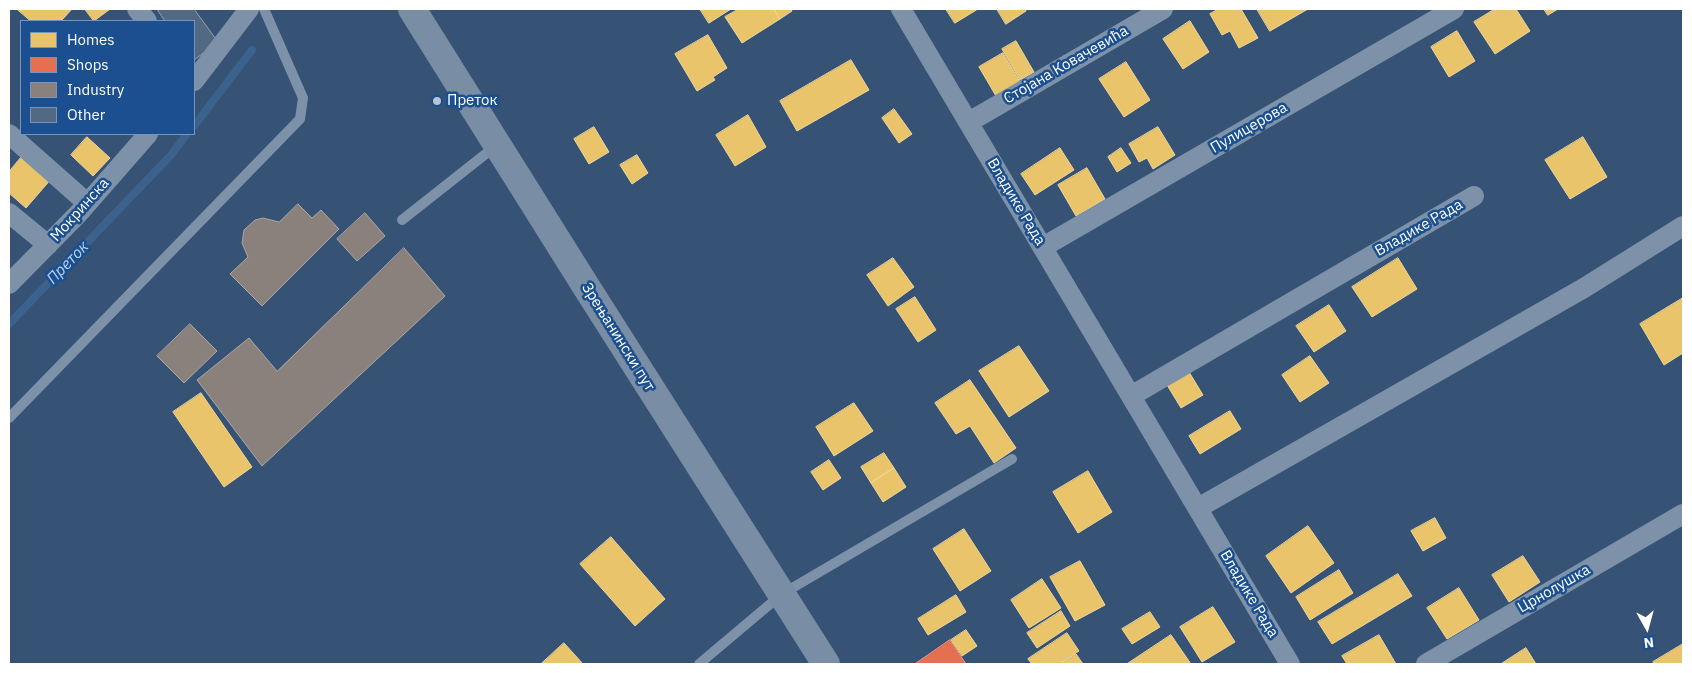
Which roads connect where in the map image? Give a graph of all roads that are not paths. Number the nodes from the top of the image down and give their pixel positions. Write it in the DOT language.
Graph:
graph roads {
  1 [pos="137,9"];
  2 [pos="249,9"];
  3 [pos="264,9"];
  4 [pos="412,9"];
  5 [pos="901,9"];
  6 [pos="1163,9"];
  7 [pos="1454,9"];
  8 [pos="146,20"];
  9 [pos="195,80"];
  10 [pos="969,122"];
  11 [pos="9,134"];
  12 [pos="147,135"];
  13 [pos="497,144"];
  14 [pos="1474,196"];
  15 [pos="87,203"];
  16 [pos="9,213"];
  17 [pos="402,220"];
  18 [pos="1683,226"];
  19 [pos="48,245"];
  20 [pos="1043,247"];
  21 [pos="9,284"];
  22 [pos="1131,396"];
  23 [pos="9,418"];
  24 [pos="1012,459"];
  25 [pos="1198,508"];
  26 [pos="1683,514"];
  27 [pos="782,594"];
  28 [pos="699,664"];
  29 [pos="826,664"];
  30 [pos="1290,664"];
  31 [pos="1426,664"];
  1 -- 8 [label="street"];
  2 -- 9 [label="street"];
  3 -- 23 [label="lane"];
  4 -- 13 [label="main road, Зрењанински пут"];
  5 -- 10 [label="street, Владике Рада"];
  6 -- 10 [label="street, Стојана Ковачевића"];
  7 -- 20 [label="street, Пулицерова"];
  10 -- 20 [label="street, Владике Рада"];
  11 -- 15 [label="street"];
  12 -- 15 [label="street, Мокринска"];
  13 -- 17 [label="lane"];
  13 -- 27 [label="main road, Зрењанински пут"];
  14 -- 22 [label="street, Владике Рада"];
  15 -- 19 [label="street, Мокринска"];
  16 -- 19 [label="street"];
  18 -- 25 [label="street"];
  19 -- 21 [label="street, Мокринска"];
  20 -- 22 [label="street, Владике Рада"];
  22 -- 25 [label="street, Владике Рада"];
  24 -- 27 [label="lane"];
  25 -- 30 [label="street, Владике Рада"];
  26 -- 31 [label="street, Црнолушка"];
  27 -- 28 [label="lane"];
  27 -- 29 [label="main road, Зрењанински пут"];
}
